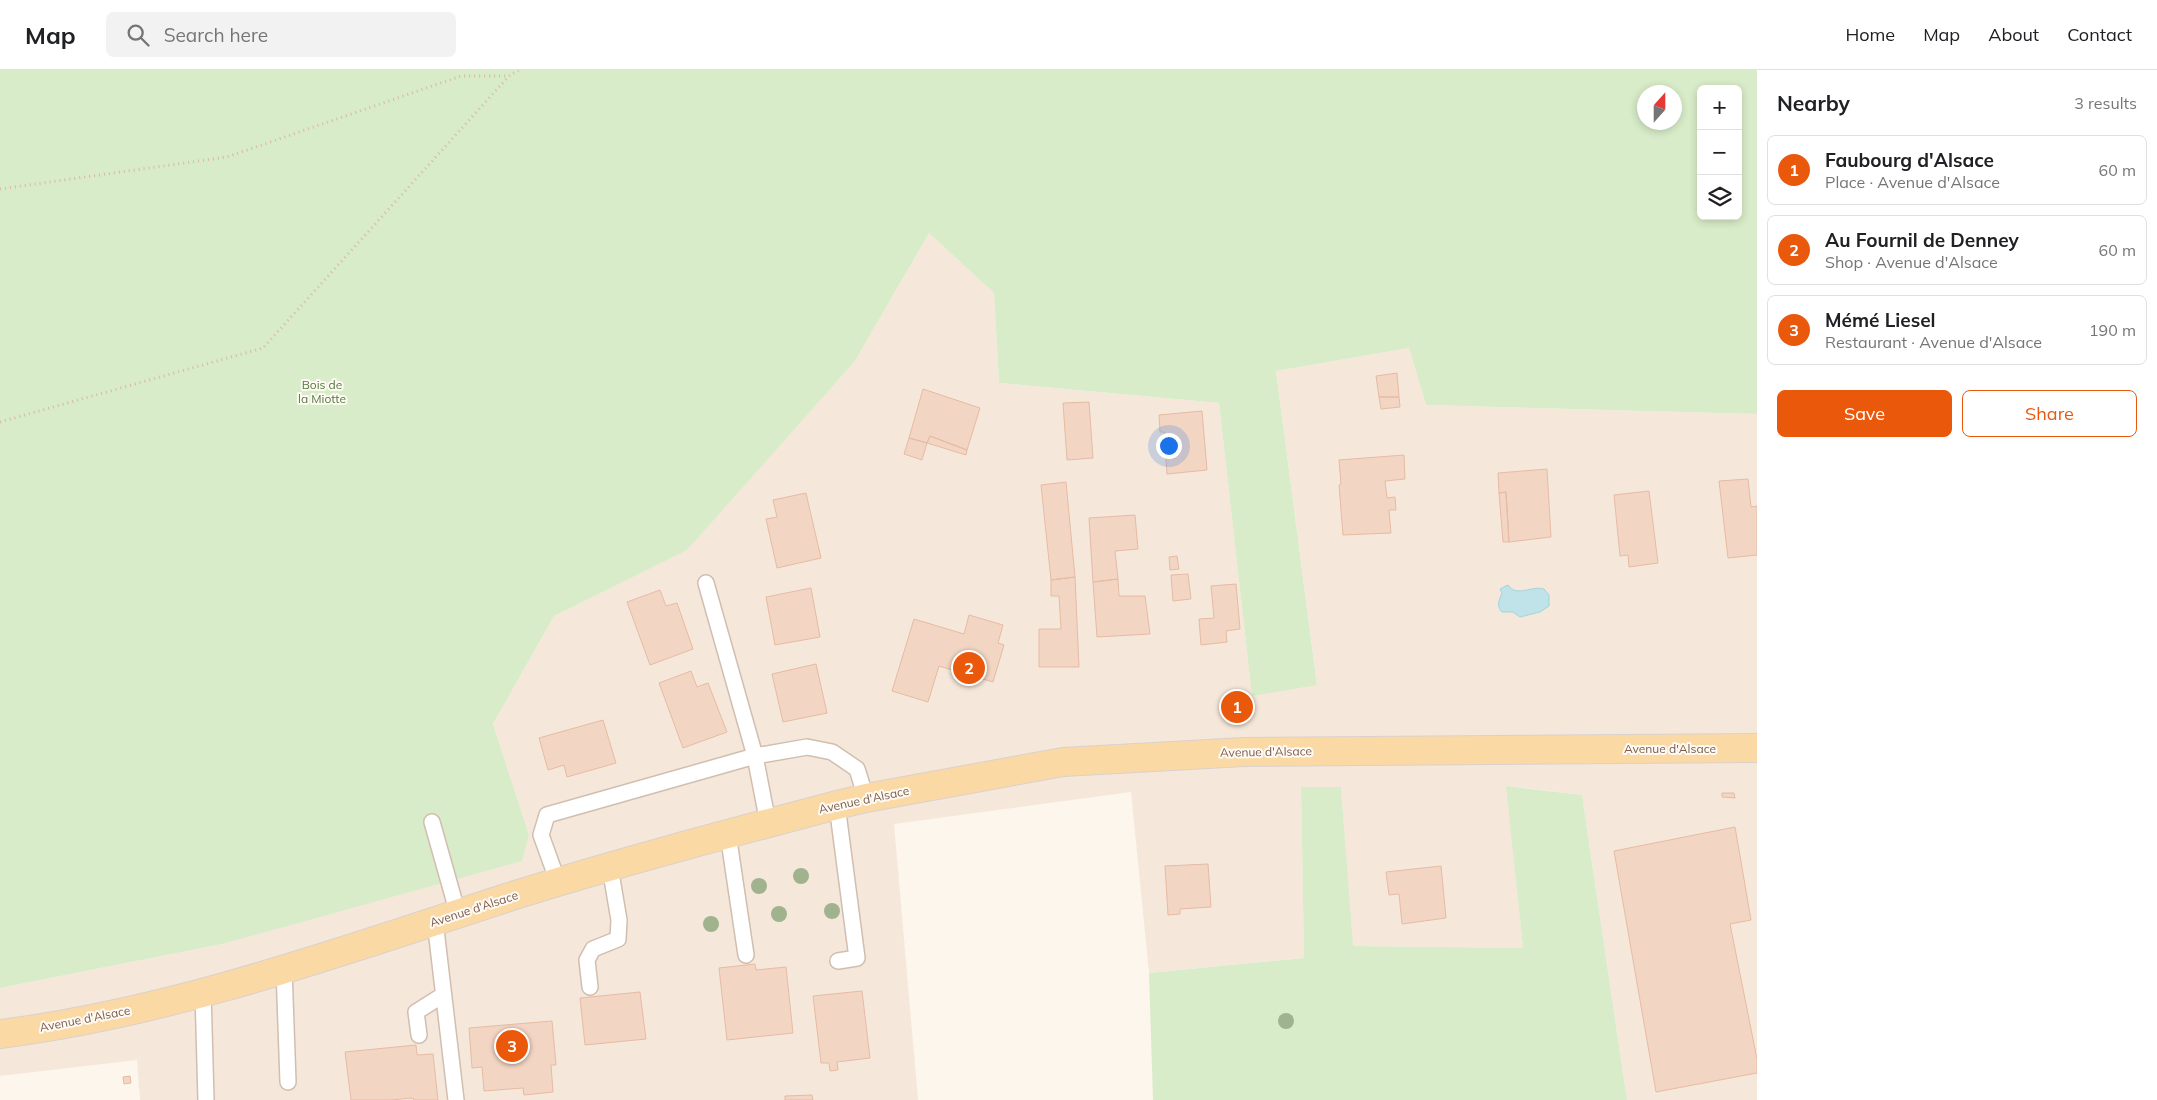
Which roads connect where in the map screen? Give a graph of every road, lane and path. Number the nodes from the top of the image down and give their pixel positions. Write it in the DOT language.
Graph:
graph roads {
  1 [pos="519,70"];
  2 [pos="509,76"];
  3 [pos="0,189"];
  4 [pos="0,422"];
  5 [pos="706,583"];
  6 [pos="1757,748"];
  7 [pos="755,756"];
  8 [pos="866,798"];
  9 [pos="837,805"];
  10 [pos="432,822"];
  11 [pos="768,823"];
  12 [pos="728,834"];
  13 [pos="610,867"];
  14 [pos="558,882"];
  15 [pos="447,918"];
  16 [pos="746,955"];
  17 [pos="838,961"];
  18 [pos="284,969"];
  19 [pos="590,986"];
  20 [pos="203,992"];
  21 [pos="443,995"];
  22 [pos="0,1034"];
  23 [pos="418,1034"];
  24 [pos="288,1082"];
  25 [pos="206,1100"];
  26 [pos="456,1100"];
  1 -- 2 [label="path"];
  2 -- 3 [label="path"];
  2 -- 4 [label="path"];
  5 -- 7 [label="lane"];
  6 -- 8 [label="main road, Avenue d'Alsace"];
  7 -- 8 [label="lane"];
  7 -- 11 [label="lane"];
  7 -- 14 [label="lane"];
  8 -- 9 [label="main road, Avenue d'Alsace"];
  9 -- 11 [label="main road, Avenue d'Alsace"];
  9 -- 17 [label="lane"];
  10 -- 15 [label="lane"];
  11 -- 12 [label="main road, Avenue d'Alsace"];
  12 -- 13 [label="main road, Avenue d'Alsace"];
  12 -- 16 [label="lane"];
  13 -- 14 [label="main road, Avenue d'Alsace"];
  13 -- 19 [label="lane"];
  14 -- 15 [label="main road, Avenue d'Alsace"];
  15 -- 18 [label="main road, Avenue d'Alsace"];
  15 -- 21 [label="lane"];
  18 -- 20 [label="main road, Avenue d'Alsace"];
  18 -- 24 [label="lane"];
  20 -- 22 [label="main road, Avenue d'Alsace"];
  20 -- 25 [label="lane"];
  21 -- 23 [label="lane"];
  21 -- 26 [label="lane"];
}
